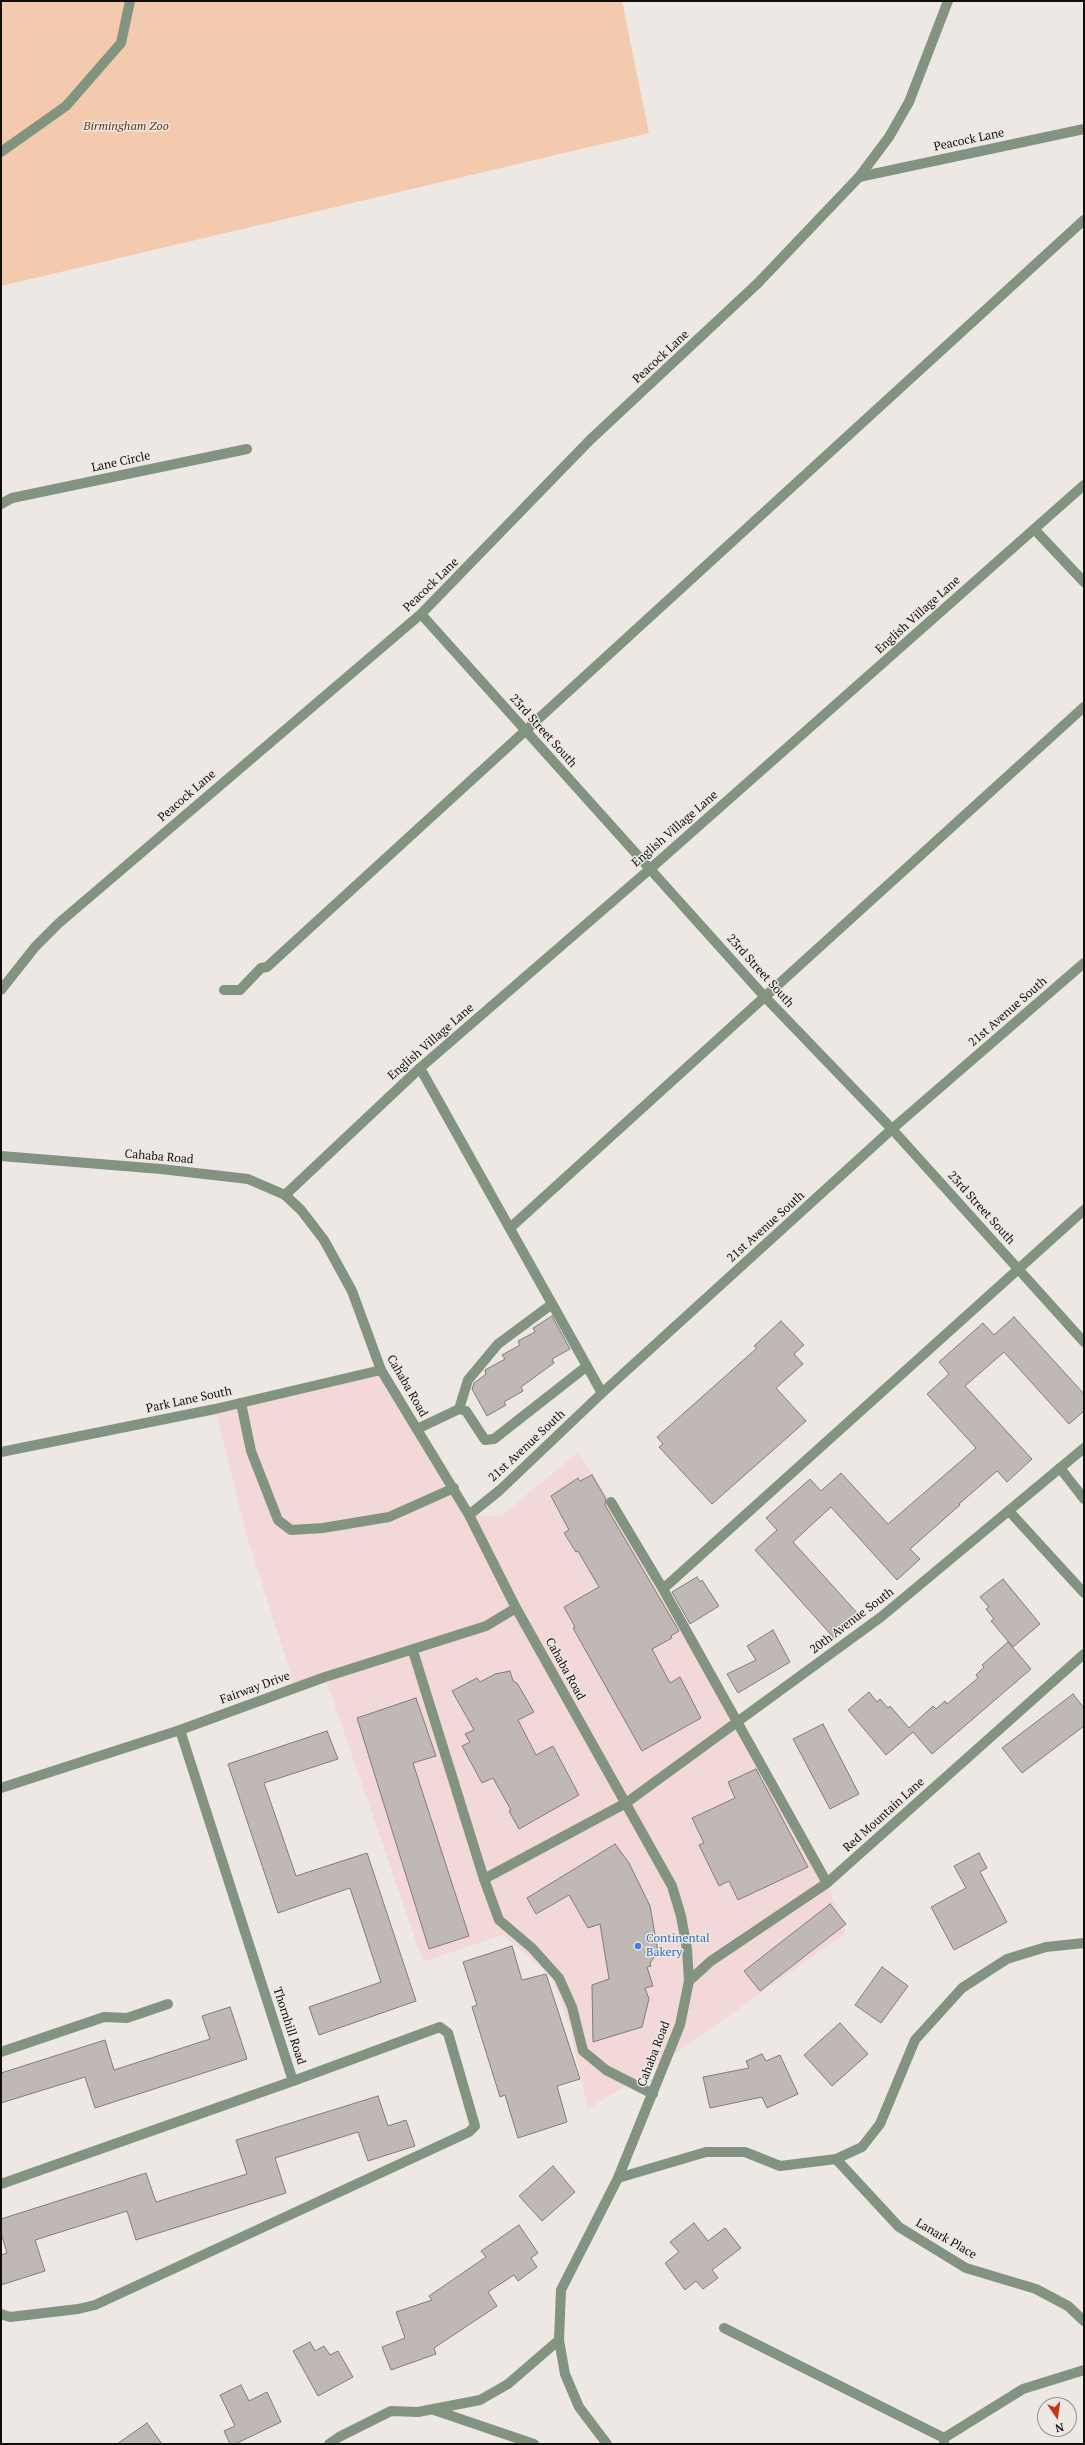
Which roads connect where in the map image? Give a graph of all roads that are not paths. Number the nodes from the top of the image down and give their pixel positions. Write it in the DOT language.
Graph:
graph roads {
  1 [pos="130,1"];
  2 [pos="948,1"];
  3 [pos="1084,129"];
  4 [pos="1,152"];
  5 [pos="859,177"];
  6 [pos="1084,220"];
  7 [pos="247,449"];
  8 [pos="1084,485"];
  9 [pos="1,504"];
  10 [pos="1035,530"];
  11 [pos="1084,582"];
  12 [pos="421,614"];
  13 [pos="1084,707"];
  14 [pos="524,731"];
  15 [pos="650,869"];
  16 [pos="1084,963"];
  17 [pos="1,990"];
  18 [pos="224,990"];
  19 [pos="764,996"];
  20 [pos="420,1068"];
  21 [pos="892,1130"];
  22 [pos="1,1156"];
  23 [pos="285,1195"];
  24 [pos="1084,1210"];
  25 [pos="510,1228"];
  26 [pos="1019,1269"];
  27 [pos="552,1304"];
  28 [pos="1084,1342"];
  29 [pos="587,1366"];
  30 [pos="381,1370"];
  31 [pos="602,1393"];
  32 [pos="241,1403"];
  33 [pos="459,1409"];
  34 [pos="417,1429"];
  35 [pos="1084,1448"];
  36 [pos="1,1452"];
  37 [pos="1060,1468"];
  38 [pos="454,1488"];
  39 [pos="1083,1497"];
  40 [pos="611,1502"];
  41 [pos="1009,1511"];
  42 [pos="469,1516"];
  43 [pos="663,1589"];
  44 [pos="1084,1593"];
  45 [pos="516,1608"];
  46 [pos="413,1650"];
  47 [pos="1084,1654"];
  48 [pos="738,1721"];
  49 [pos="180,1730"];
  50 [pos="1,1788"];
  51 [pos="626,1803"];
  52 [pos="484,1879"];
  53 [pos="827,1883"];
  54 [pos="1084,1943"];
  55 [pos="688,1980"];
  56 [pos="168,2004"];
  57 [pos="1,2052"];
  58 [pos="293,2081"];
  59 [pos="653,2094"];
  60 [pos="836,2159"];
  61 [pos="618,2178"];
  62 [pos="1,2184"];
  63 [pos="1,2314"];
  64 [pos="1084,2321"];
  65 [pos="724,2328"];
  66 [pos="559,2340"];
  67 [pos="1084,2370"];
  68 [pos="432,2409"];
  69 [pos="944,2441"];
  70 [pos="329,2444"];
  71 [pos="534,2444"];
  72 [pos="607,2444"];
  1 -- 4 [label="street"];
  2 -- 5 [label="street, Peacock Lane"];
  3 -- 5 [label="street, Peacock Lane"];
  5 -- 12 [label="street, Peacock Lane"];
  6 -- 14 [label="street"];
  7 -- 9 [label="street, Lane Circle"];
  8 -- 10 [label="street, English Village Lane"];
  10 -- 11 [label="street"];
  10 -- 15 [label="street, English Village Lane"];
  12 -- 14 [label="street, 23rd Street South"];
  12 -- 17 [label="street, Peacock Lane"];
  13 -- 19 [label="street"];
  14 -- 15 [label="street, 23rd Street South"];
  14 -- 18 [label="street"];
  15 -- 19 [label="street, 23rd Street South"];
  15 -- 20 [label="street, English Village Lane"];
  16 -- 21 [label="street, 21st Avenue South"];
  19 -- 21 [label="street, 23rd Street South"];
  19 -- 25 [label="street"];
  20 -- 23 [label="street, English Village Lane"];
  20 -- 25 [label="street"];
  21 -- 26 [label="street, 23rd Street South"];
  21 -- 31 [label="street, 21st Avenue South"];
  22 -- 23 [label="street, Cahaba Road"];
  23 -- 30 [label="street, Cahaba Road"];
  24 -- 26 [label="street"];
  25 -- 27 [label="street"];
  26 -- 28 [label="street, 23rd Street South"];
  26 -- 43 [label="street"];
  27 -- 29 [label="street"];
  27 -- 33 [label="street"];
  29 -- 31 [label="street"];
  29 -- 33 [label="street"];
  30 -- 32 [label="street, Park Lane South"];
  30 -- 34 [label="street, Cahaba Road"];
  31 -- 42 [label="street, 21st Avenue South"];
  32 -- 36 [label="street, Park Lane South"];
  32 -- 38 [label="street"];
  33 -- 34 [label="street"];
  34 -- 38 [label="street, Cahaba Road"];
  35 -- 37 [label="street, 20th Avenue South"];
  37 -- 39 [label="street"];
  37 -- 41 [label="street, 20th Avenue South"];
  38 -- 42 [label="street, Cahaba Road"];
  40 -- 43 [label="street"];
  41 -- 44 [label="street"];
  41 -- 48 [label="street, 20th Avenue South"];
  42 -- 45 [label="street, Cahaba Road"];
  43 -- 48 [label="street"];
  45 -- 46 [label="street, Fairway Drive"];
  45 -- 51 [label="street, Cahaba Road"];
  46 -- 49 [label="street, Fairway Drive"];
  46 -- 52 [label="street"];
  47 -- 53 [label="street, Red Mountain Lane"];
  48 -- 51 [label="street, 20th Avenue South"];
  48 -- 53 [label="street"];
  49 -- 50 [label="street, Fairway Drive"];
  49 -- 58 [label="street, Thornhill Road"];
  51 -- 52 [label="street, 20th Avenue South"];
  51 -- 55 [label="street, Cahaba Road"];
  52 -- 59 [label="street"];
  53 -- 55 [label="street, Red Mountain Lane"];
  54 -- 60 [label="street"];
  55 -- 59 [label="street, Cahaba Road"];
  56 -- 57 [label="street"];
  58 -- 62 [label="street, Thornhill Road"];
  58 -- 63 [label="street"];
  59 -- 61 [label="street, Cahaba Road"];
  60 -- 61 [label="street"];
  60 -- 64 [label="street, Lanark Place"];
  61 -- 66 [label="street, Cahaba Road"];
  65 -- 69 [label="street"];
  66 -- 68 [label="street"];
  66 -- 72 [label="street, Cahaba Road"];
  67 -- 69 [label="street"];
  68 -- 70 [label="street"];
  68 -- 71 [label="street"];
}
